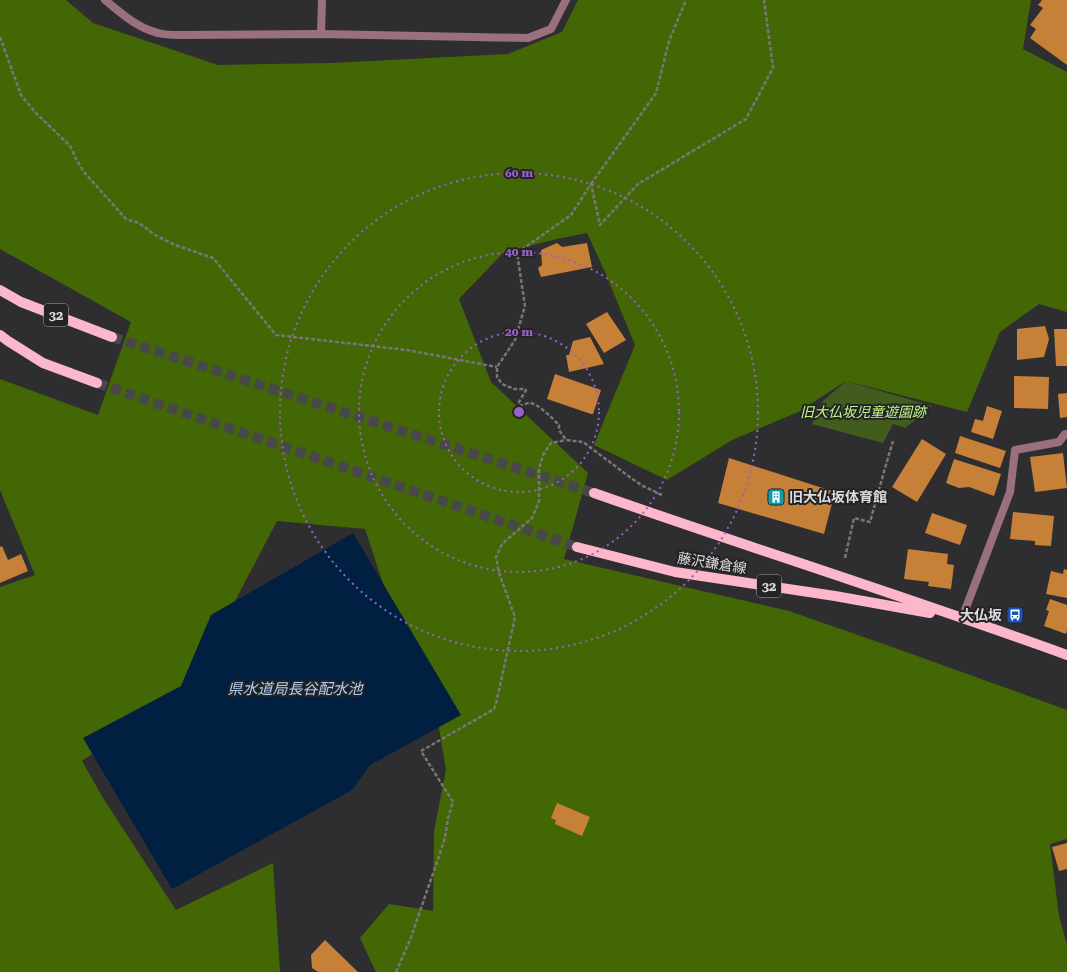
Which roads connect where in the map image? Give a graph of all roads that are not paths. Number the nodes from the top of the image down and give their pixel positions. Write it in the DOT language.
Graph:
graph roads {
  1 [pos="105,0"];
  2 [pos="322,0"];
  3 [pos="566,0"];
  4 [pos="321,34"];
  5 [pos="0,290"];
  6 [pos="0,335"];
  7 [pos="112,337"];
  8 [pos="97,383"];
  9 [pos="1067,434"];
  10 [pos="594,493"];
  11 [pos="577,547"];
  12 [pos="962,618"];
  13 [pos="1067,655"];
  1 -- 4 [label="street"];
  2 -- 4 [label="street"];
  3 -- 4 [label="street"];
  5 -- 7 [label="main road, 32"];
  6 -- 8 [label="main road"];
  9 -- 12 [label="street"];
  10 -- 12 [label="main road, 藤沢鎌倉線 / 32"];
  11 -- 12 [label="main road, 藤沢鎌倉線 / 32"];
  12 -- 13 [label="main road, 藤沢鎌倉線 / 32"];
}
